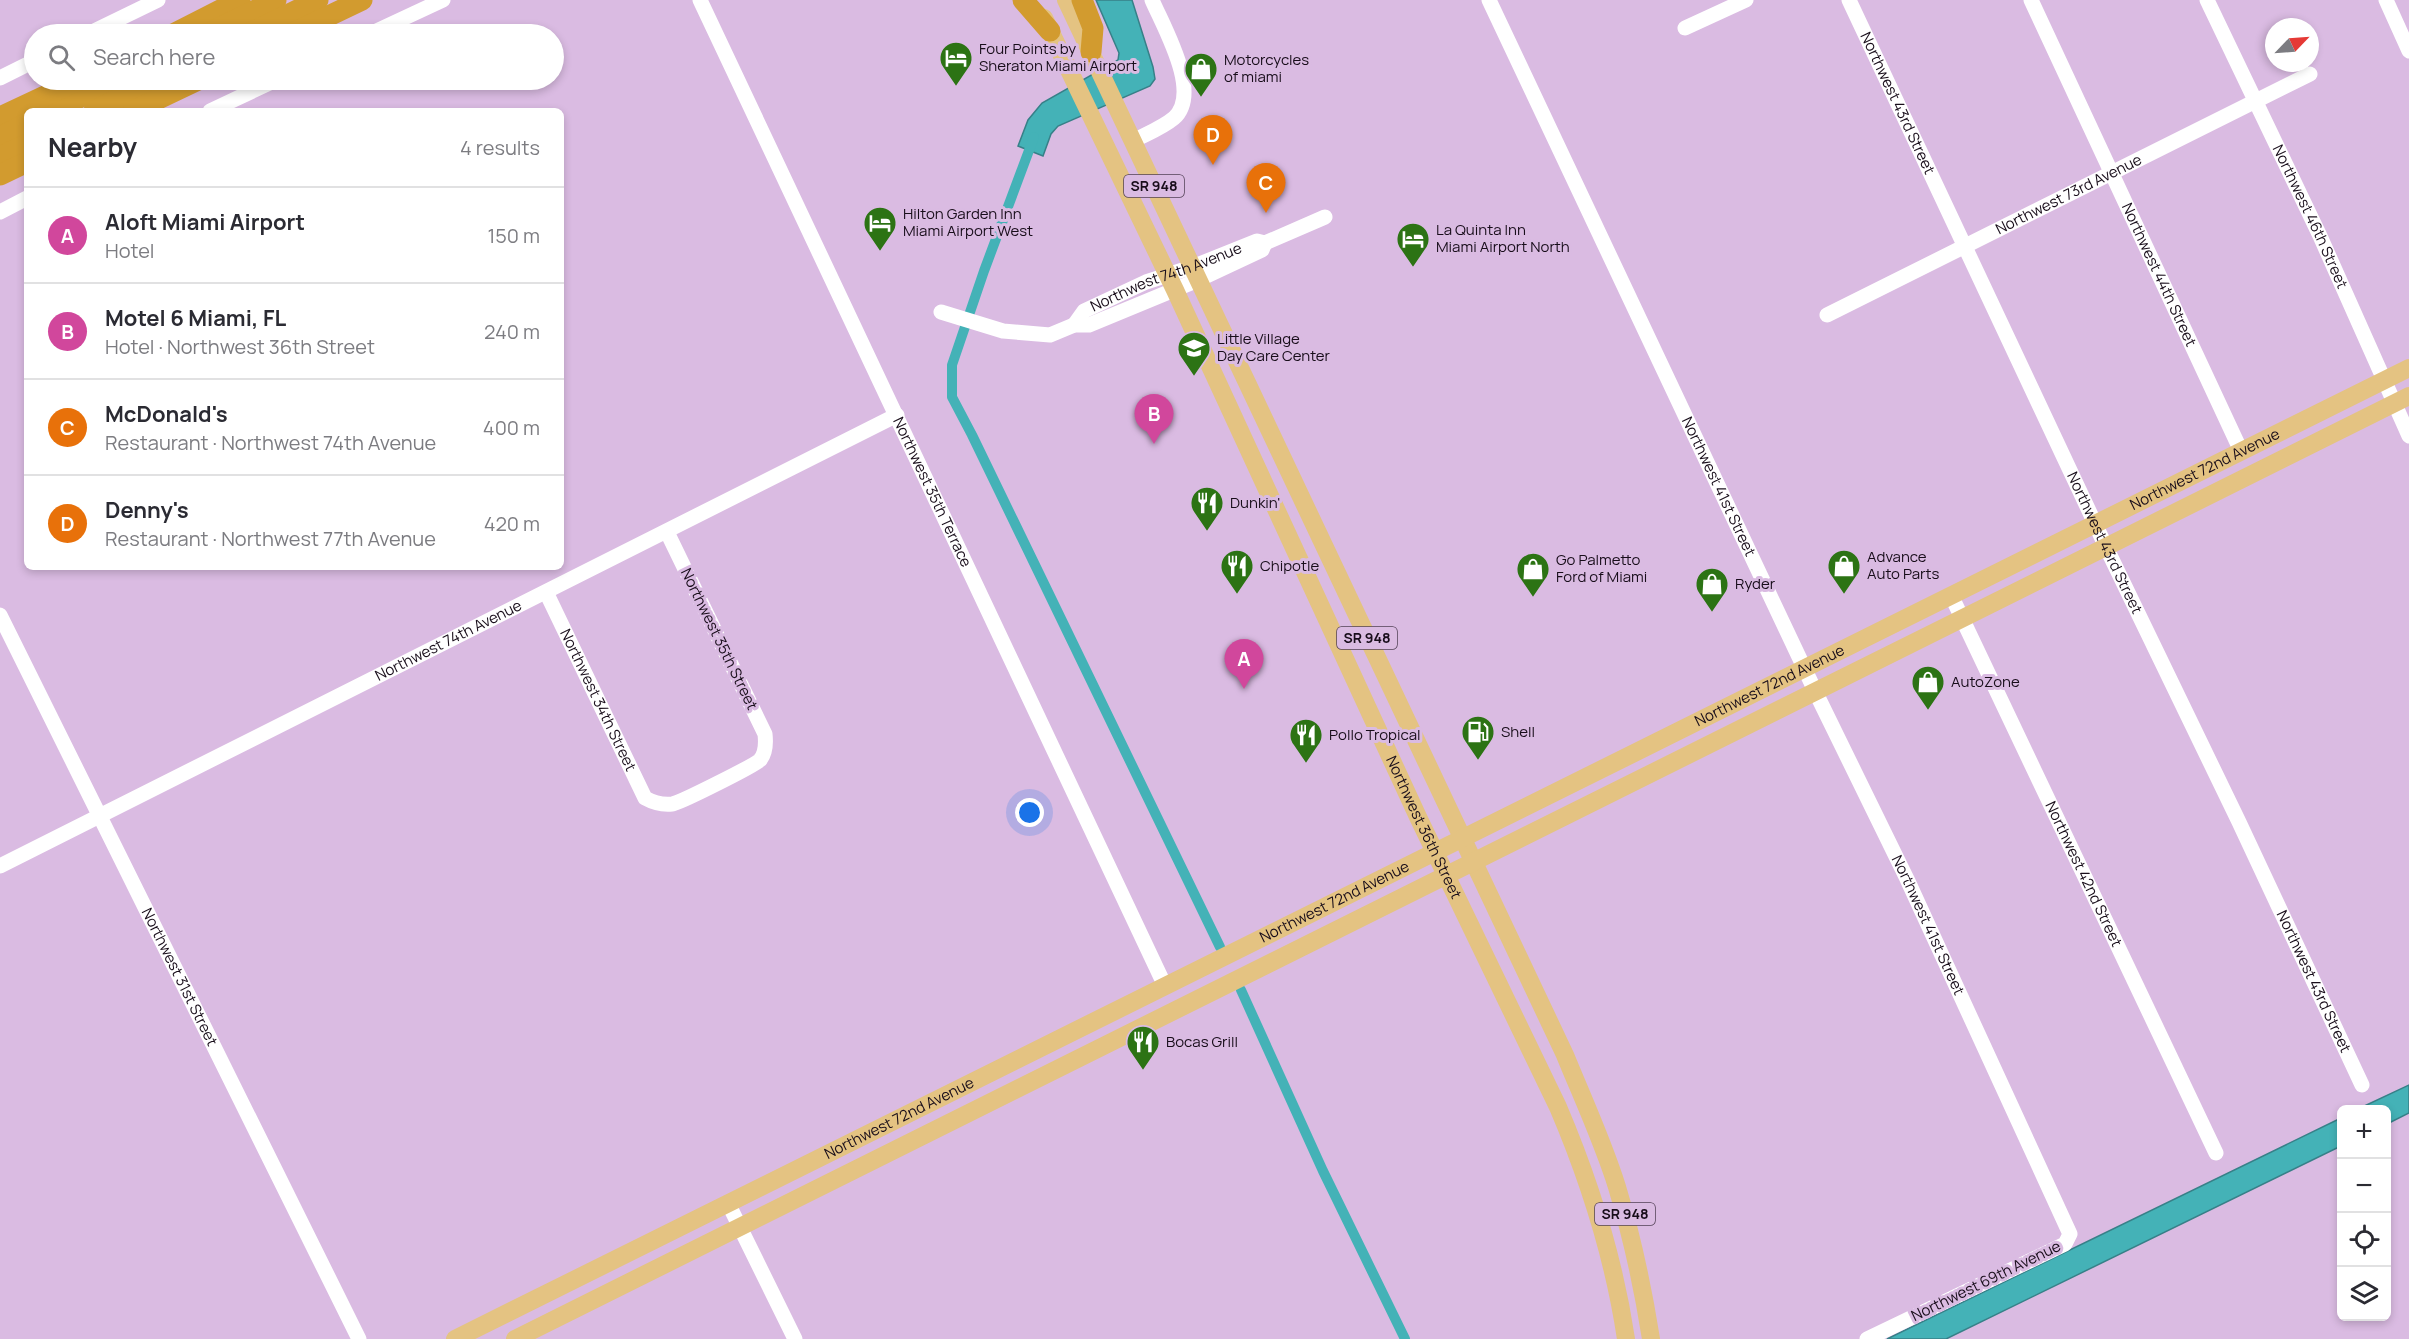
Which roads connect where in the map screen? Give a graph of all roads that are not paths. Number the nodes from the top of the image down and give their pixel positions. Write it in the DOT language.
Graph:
graph roads {
  1 [pos="158,0"];
  2 [pos="240,0"];
  3 [pos="276,0"];
  4 [pos="318,0"];
  5 [pos="362,0"];
  6 [pos="443,0"];
  7 [pos="700,0"];
  8 [pos="1023,0"];
  9 [pos="1036,0"];
  10 [pos="1066,0"];
  11 [pos="1082,0"];
  12 [pos="1152,0"];
  13 [pos="1489,0"];
  14 [pos="1746,0"];
  15 [pos="1849,0"];
  16 [pos="2031,0"];
  17 [pos="2207,0"];
  18 [pos="2386,0"];
  19 [pos="109,24"];
  20 [pos="193,24"];
  21 [pos="227,24"];
  22 [pos="269,24"];
  23 [pos="312,24"];
  24 [pos="391,24"];
  25 [pos="1685,28"];
  26 [pos="1050,31"];
  27 [pos="2409,51"];
  28 [pos="1091,52"];
  29 [pos="24,66"];
  30 [pos="2310,74"];
  31 [pos="0,78"];
  32 [pos="58,90"];
  33 [pos="95,90"];
  34 [pos="136,90"];
  35 [pos="177,90"];
  36 [pos="255,90"];
  37 [pos="2255,103"];
  38 [pos="58,108"];
  39 [pos="99,108"];
  40 [pos="139,108"];
  41 [pos="216,108"];
  42 [pos="0,117"];
  43 [pos="24,125"];
  44 [pos="0,137"];
  45 [pos="1132,141"];
  46 [pos="24,145"];
  47 [pos="0,157"];
  48 [pos="24,163"];
  49 [pos="2110,173"];
  50 [pos="0,175"];
  51 [pos="24,200"];
  52 [pos="0,212"];
  53 [pos="1325,217"];
  54 [pos="1965,248"];
  55 [pos="1195,274"];
  56 [pos="1171,282"];
  57 [pos="947,314"];
  58 [pos="1827,315"];
  59 [pos="2409,368"];
  60 [pos="2385,380"];
  61 [pos="2402,400"];
  62 [pos="1262,414"];
  63 [pos="897,415"];
  64 [pos="1238,426"];
  65 [pos="2409,436"];
  66 [pos="2241,452"];
  67 [pos="2271,466"];
  68 [pos="2094,523"];
  69 [pos="667,532"];
  70 [pos="2106,547"];
  71 [pos="546,592"];
  72 [pos="1951,595"];
  73 [pos="0,615"];
  74 [pos="1962,619"];
  75 [pos="1805,669"];
  76 [pos="1816,693"];
  77 [pos="656,804"];
  78 [pos="100,817"];
  79 [pos="1462,838"];
  80 [pos="1436,851"];
  81 [pos="1474,863"];
  82 [pos="0,866"];
  83 [pos="1447,876"];
  84 [pos="1165,986"];
  85 [pos="2362,1085"];
  86 [pos="936,1101"];
  87 [pos="947,1124"];
  88 [pos="2216,1153"];
  89 [pos="728,1203"];
  90 [pos="740,1228"];
  91 [pos="2070,1234"];
  92 [pos="664,1235"];
  93 [pos="694,1250"];
  94 [pos="359,1339"];
  95 [pos="455,1339"];
  96 [pos="515,1339"];
  97 [pos="795,1339"];
  98 [pos="1626,1339"];
  99 [pos="1651,1339"];
  100 [pos="1867,1339"];
  1 -- 19 [label="street"];
  2 -- 20 [label="highway"];
  3 -- 21 [label="highway"];
  4 -- 22 [label="highway"];
  5 -- 23 [label="highway"];
  6 -- 24 [label="street"];
  7 -- 63 [label="street, Northwest 35th Terrace"];
  8 -- 26 [label="highway"];
  9 -- 26 [label="main road, Northwest 36th Street / SR 948"];
  10 -- 28 [label="main road, Northwest 36th Street"];
  11 -- 28 [label="highway"];
  12 -- 45 [label="street"];
  13 -- 75 [label="street, Northwest 41st Street"];
  14 -- 25 [label="street"];
  15 -- 54 [label="street, Northwest 43rd Street"];
  16 -- 49 [label="street, Northwest 44th Street"];
  17 -- 37 [label="street, Northwest 46th Street"];
  18 -- 27 [label="street"];
  26 -- 56 [label="main road, Northwest 36th Street / SR 948"];
  28 -- 45 [label="main road, Northwest 36th Street / SR 948"];
  29 -- 31 [label="street"];
  30 -- 37 [label="street, Northwest 73rd Avenue"];
  32 -- 42 [label="highway"];
  33 -- 38 [label="highway"];
  34 -- 39 [label="highway"];
  35 -- 40 [label="highway"];
  36 -- 41 [label="street"];
  37 -- 49 [label="street, Northwest 73rd Avenue"];
  37 -- 60 [label="street, Northwest 46th Street"];
  43 -- 44 [label="highway"];
  45 -- 55 [label="main road, Northwest 36th Street / SR 948"];
  46 -- 47 [label="highway"];
  48 -- 50 [label="highway"];
  49 -- 54 [label="street, Northwest 73rd Avenue"];
  49 -- 66 [label="street, Northwest 44th Street"];
  51 -- 52 [label="street"];
  53 -- 55 [label="street, Northwest 74th Avenue"];
  54 -- 58 [label="street, Northwest 73rd Avenue"];
  54 -- 68 [label="street, Northwest 43rd Street"];
  55 -- 56 [label="street, Northwest 74th Avenue"];
  55 -- 62 [label="main road, Northwest 36th Street / SR 948"];
  56 -- 57 [label="street, Northwest 74th Avenue"];
  56 -- 64 [label="main road, Northwest 36th Street / SR 948"];
  59 -- 60 [label="main road, Northwest 72nd Avenue"];
  60 -- 61 [label="street, Northwest 46th Street"];
  60 -- 66 [label="main road, Northwest 72nd Avenue"];
  61 -- 65 [label="street, Northwest 46th Street"];
  61 -- 67 [label="main road, Northwest 72nd Avenue"];
  62 -- 64 [label="main road"];
  62 -- 79 [label="main road, Northwest 36th Street / SR 948"];
  63 -- 69 [label="street, Northwest 74th Avenue"];
  63 -- 84 [label="street, Northwest 35th Terrace"];
  64 -- 80 [label="main road, Northwest 36th Street / SR 948"];
  66 -- 67 [label="main road"];
  66 -- 68 [label="main road, Northwest 72nd Avenue"];
  67 -- 70 [label="main road, Northwest 72nd Avenue"];
  68 -- 70 [label="street, Northwest 43rd Street"];
  68 -- 72 [label="main road, Northwest 72nd Avenue"];
  69 -- 71 [label="street, Northwest 74th Avenue"];
  69 -- 77 [label="street, Northwest 35th Street"];
  70 -- 74 [label="main road, Northwest 72nd Avenue"];
  70 -- 85 [label="street, Northwest 43rd Street"];
  71 -- 77 [label="street, Northwest 34th Street"];
  71 -- 78 [label="street, Northwest 74th Avenue"];
  72 -- 74 [label="street, Northwest 42nd Street"];
  72 -- 75 [label="main road, Northwest 72nd Avenue"];
  73 -- 78 [label="street, Northwest 31st Street"];
  74 -- 76 [label="main road, Northwest 72nd Avenue"];
  74 -- 88 [label="street, Northwest 42nd Street"];
  75 -- 76 [label="street, Northwest 41st Street"];
  75 -- 79 [label="main road, Northwest 72nd Avenue"];
  76 -- 81 [label="main road, Northwest 72nd Avenue"];
  76 -- 91 [label="street, Northwest 41st Street"];
  78 -- 82 [label="street, Northwest 74th Avenue"];
  78 -- 94 [label="street, Northwest 31st Street"];
  79 -- 80 [label="main road, Northwest 72nd Avenue"];
  79 -- 81 [label="main road, Northwest 36th Street / SR 948"];
  80 -- 83 [label="main road, Northwest 36th Street / SR 948"];
  80 -- 84 [label="main road, Northwest 72nd Avenue"];
  81 -- 83 [label="main road, Northwest 72nd Avenue"];
  81 -- 99 [label="main road, Northwest 36th Street / SR 948"];
  83 -- 87 [label="main road, Northwest 72nd Avenue"];
  83 -- 98 [label="main road, Northwest 36th Street / SR 948"];
  84 -- 86 [label="main road, Northwest 72nd Avenue"];
  86 -- 87 [label="main road"];
  86 -- 89 [label="main road, Northwest 72nd Avenue"];
  87 -- 90 [label="main road, Northwest 72nd Avenue"];
  89 -- 90 [label="street"];
  89 -- 92 [label="main road, Northwest 72nd Avenue"];
  90 -- 93 [label="main road, Northwest 72nd Avenue"];
  90 -- 97 [label="street"];
  91 -- 100 [label="street, Northwest 69th Avenue"];
  92 -- 93 [label="main road"];
  92 -- 95 [label="main road, Northwest 72nd Avenue"];
  93 -- 96 [label="main road, Northwest 72nd Avenue"];
}
